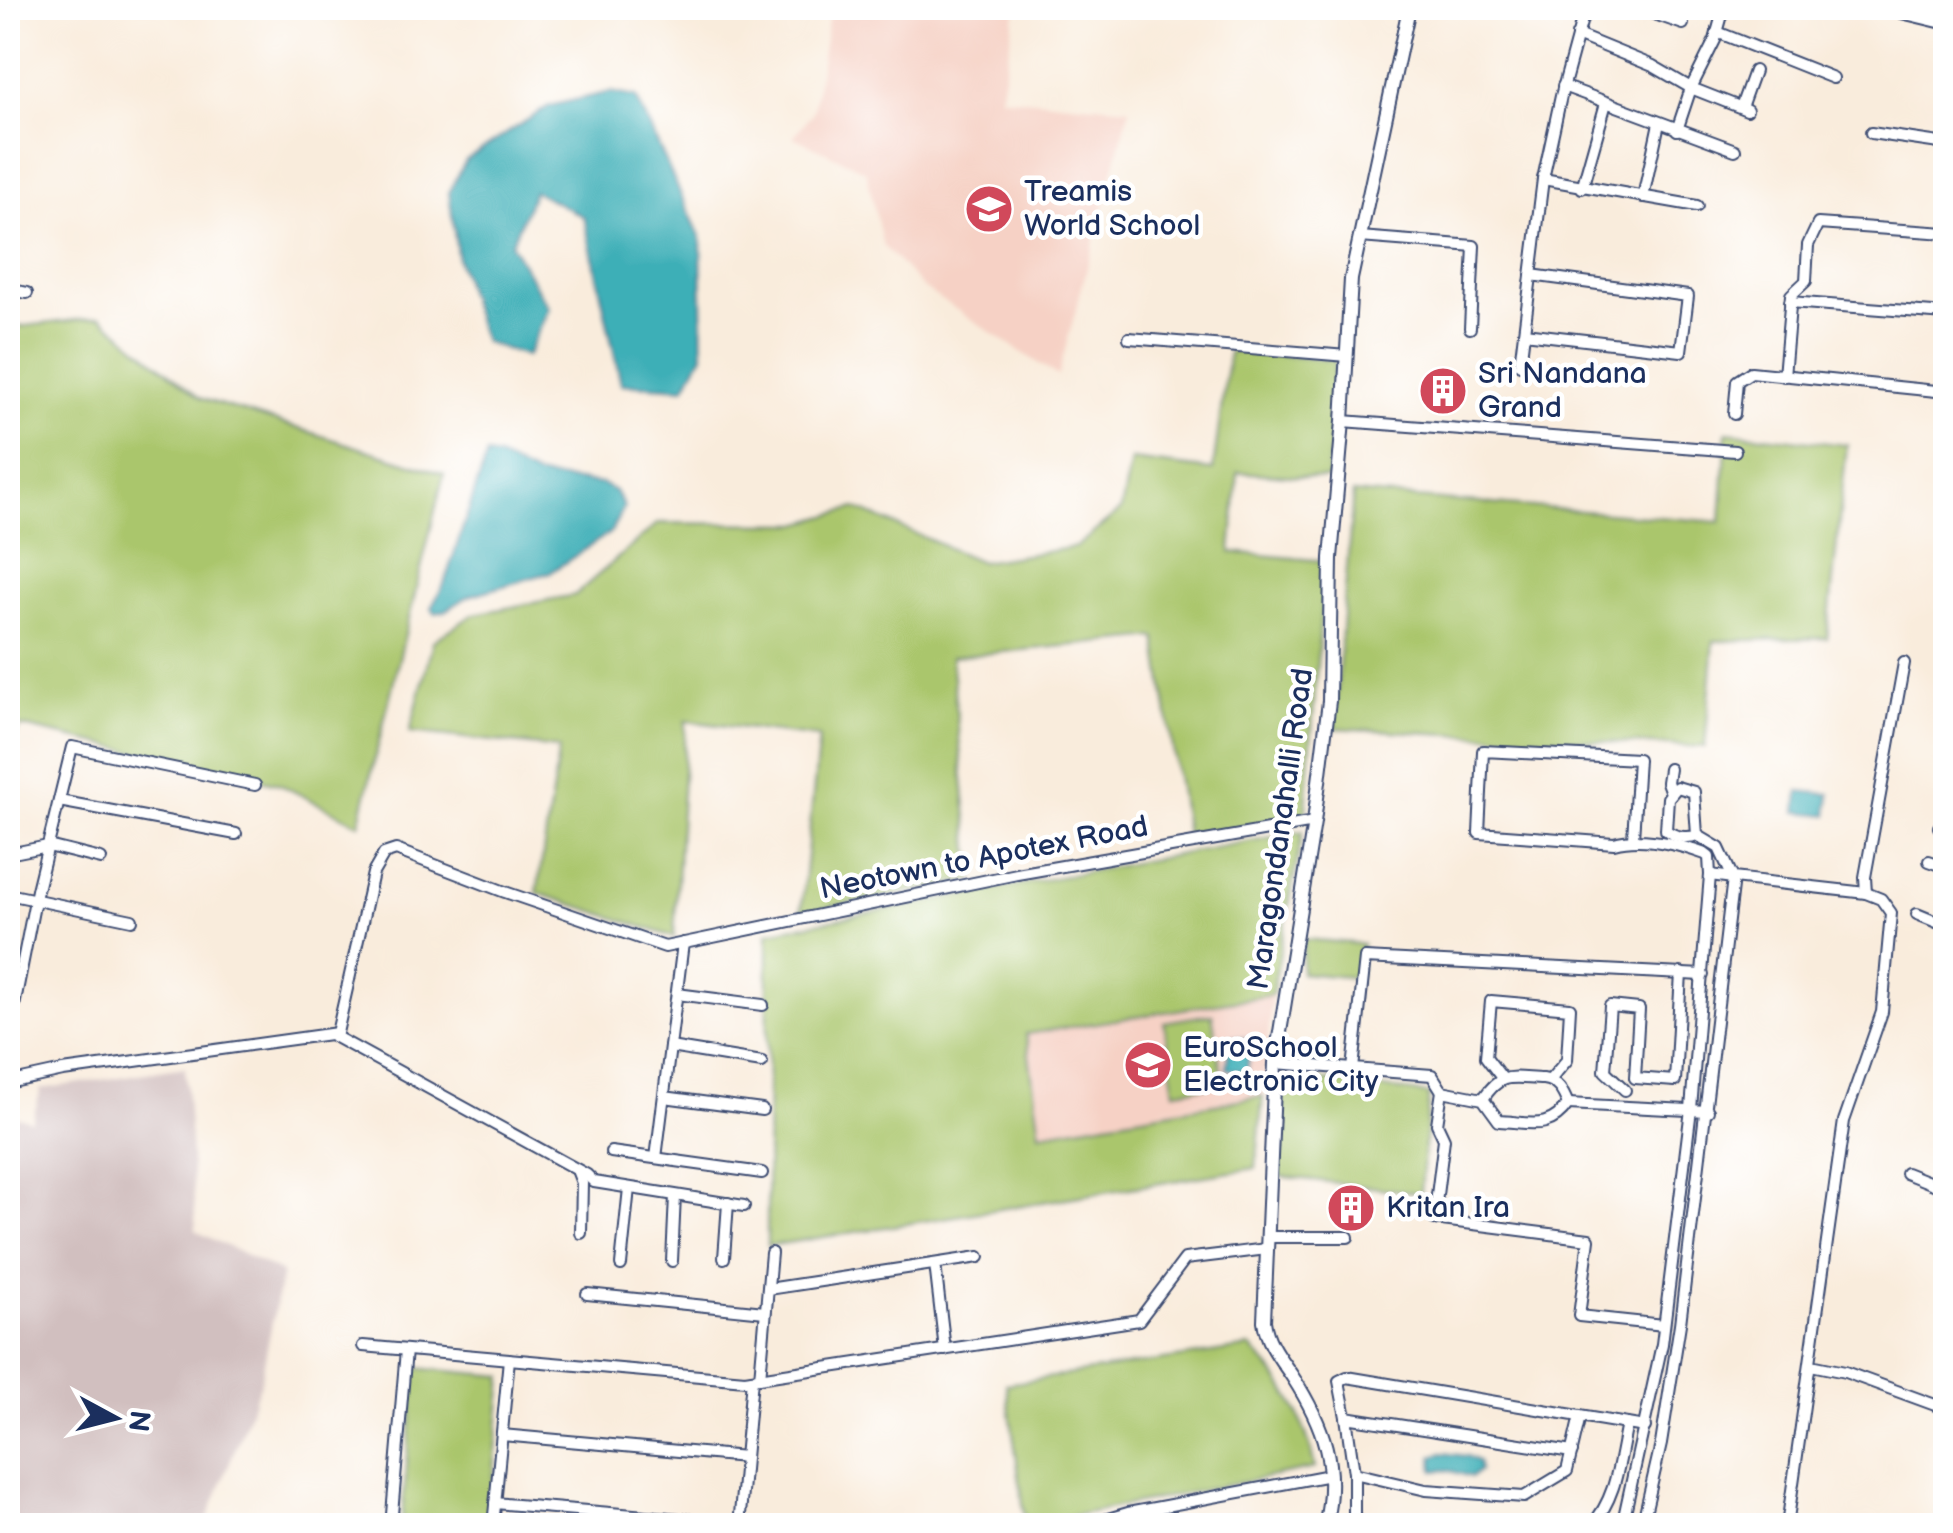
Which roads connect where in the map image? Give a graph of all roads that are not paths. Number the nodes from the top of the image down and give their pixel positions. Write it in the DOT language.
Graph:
graph roads {
  1 [pos="1409,8"];
  2 [pos="1585,8"];
  3 [pos="1637,8"];
  4 [pos="1724,8"];
  5 [pos="1884,8"];
  6 [pos="1683,24"];
  7 [pos="1945,24"];
  8 [pos="1717,32"];
  9 [pos="1577,35"];
  10 [pos="1754,70"];
  11 [pos="1833,78"];
  12 [pos="1563,86"];
  13 [pos="1692,88"];
  14 [pos="1606,103"];
  15 [pos="1659,123"];
  16 [pos="1676,130"];
  17 [pos="1870,133"];
  18 [pos="1946,144"];
  19 [pos="1736,150"];
  20 [pos="1543,180"];
  21 [pos="1582,188"];
  22 [pos="1643,198"];
  23 [pos="1697,206"];
  24 [pos="1946,233"];
  25 [pos="1360,237"];
  26 [pos="1531,275"];
  27 [pos="8,290"];
  28 [pos="27,293"];
  29 [pos="1790,302"];
  30 [pos="1946,314"];
  31 [pos="1470,328"];
  32 [pos="1524,332"];
  33 [pos="1129,338"];
  34 [pos="1347,356"];
  35 [pos="1520,365"];
  36 [pos="1784,376"];
  37 [pos="1946,392"];
  38 [pos="1734,414"];
  39 [pos="1344,421"];
  40 [pos="1735,451"];
  41 [pos="1904,663"];
  42 [pos="1669,769"];
  43 [pos="255,785"];
  44 [pos="1671,792"];
  45 [pos="59,801"];
  46 [pos="1314,822"];
  47 [pos="236,834"];
  48 [pos="1697,835"];
  49 [pos="1633,838"];
  50 [pos="48,846"];
  51 [pos="8,854"];
  52 [pos="101,859"];
  53 [pos="1929,862"];
  54 [pos="1946,868"];
  55 [pos="1710,876"];
  56 [pos="1733,878"];
  57 [pos="1866,893"];
  58 [pos="8,894"];
  59 [pos="36,900"];
  60 [pos="1917,914"];
  61 [pos="132,920"];
  62 [pos="1946,926"];
  63 [pos="683,943"];
  64 [pos="1681,973"];
  65 [pos="1703,975"];
  66 [pos="677,994"];
  67 [pos="11,1002"];
  68 [pos="763,1005"];
  69 [pos="334,1034"];
  70 [pos="8,1037"];
  71 [pos="670,1047"];
  72 [pos="762,1062"];
  73 [pos="1275,1063"];
  74 [pos="1353,1069"];
  75 [pos="1502,1078"];
  76 [pos="1635,1078"];
  77 [pos="1550,1080"];
  78 [pos="8,1083"];
  79 [pos="1624,1090"];
  80 [pos="1442,1092"];
  81 [pos="664,1097"];
  82 [pos="1483,1099"];
  83 [pos="1568,1104"];
  84 [pos="1622,1108"];
  85 [pos="1690,1109"];
  86 [pos="762,1110"];
  87 [pos="1708,1110"];
  88 [pos="611,1152"];
  89 [pos="656,1158"];
  90 [pos="577,1170"];
  91 [pos="762,1173"];
  92 [pos="1906,1173"];
  93 [pos="629,1188"];
  94 [pos="1946,1189"];
  95 [pos="676,1196"];
  96 [pos="728,1204"];
  97 [pos="744,1206"];
  98 [pos="582,1233"];
  99 [pos="1348,1237"];
  100 [pos="1267,1243"];
  101 [pos="771,1253"];
  102 [pos="978,1257"];
  103 [pos="724,1258"];
  104 [pos="672,1261"];
  105 [pos="935,1264"];
  106 [pos="621,1265"];
  107 [pos="768,1288"];
  108 [pos="587,1294"];
  109 [pos="766,1312"];
  110 [pos="1664,1325"];
  111 [pos="363,1346"];
  112 [pos="406,1350"];
  113 [pos="945,1350"];
  114 [pos="509,1359"];
  115 [pos="1811,1365"];
  116 [pos="756,1378"];
  117 [pos="1946,1409"];
  118 [pos="1580,1416"];
  119 [pos="1346,1417"];
  120 [pos="1629,1425"];
  121 [pos="1645,1428"];
  122 [pos="502,1435"];
  123 [pos="1572,1452"];
  124 [pos="745,1456"];
  125 [pos="1354,1473"];
  126 [pos="1330,1475"];
  127 [pos="496,1503"];
  128 [pos="1354,1523"];
  129 [pos="739,1525"];
  130 [pos="392,1526"];
  131 [pos="493,1526"];
  132 [pos="1084,1526"];
  133 [pos="1325,1526"];
  134 [pos="1384,1526"];
  135 [pos="1591,1526"];
  136 [pos="1622,1526"];
  137 [pos="1642,1526"];
  138 [pos="1788,1526"];
  1 -- 25 [label="street, Maragondanahalli Road"];
  2 -- 9 [label="street"];
  3 -- 6 [label="street"];
  4 -- 8 [label="street"];
  5 -- 7 [label="street"];
  8 -- 11 [label="street"];
  8 -- 13 [label="street"];
  9 -- 12 [label="street"];
  9 -- 13 [label="street"];
  10 -- 13 [label="street"];
  12 -- 14 [label="street"];
  12 -- 20 [label="street"];
  13 -- 16 [label="street"];
  14 -- 15 [label="street"];
  14 -- 21 [label="street"];
  15 -- 16 [label="street"];
  15 -- 22 [label="street"];
  16 -- 19 [label="street"];
  17 -- 18 [label="street"];
  20 -- 21 [label="street"];
  20 -- 26 [label="street"];
  21 -- 22 [label="street"];
  22 -- 23 [label="street"];
  24 -- 29 [label="street"];
  25 -- 31 [label="street"];
  25 -- 34 [label="street, Maragondanahalli Road"];
  26 -- 32 [label="street"];
  26 -- 32 [label="street"];
  27 -- 28 [label="street"];
  29 -- 30 [label="street"];
  29 -- 36 [label="street"];
  32 -- 35 [label="street"];
  33 -- 34 [label="street"];
  34 -- 39 [label="street, Maragondanahalli Road"];
  36 -- 37 [label="street"];
  36 -- 38 [label="street"];
  39 -- 40 [label="street"];
  39 -- 46 [label="street, Maragondanahalli Road"];
  41 -- 57 [label="street"];
  42 -- 44 [label="street"];
  43 -- 45 [label="street"];
  44 -- 48 [label="street"];
  44 -- 48 [label="street"];
  45 -- 47 [label="street"];
  45 -- 50 [label="street"];
  46 -- 63 [label="street, Neotown to Apotex Road"];
  46 -- 73 [label="street, Maragondanahalli Road"];
  48 -- 56 [label="street"];
  49 -- 49 [label="street"];
  49 -- 55 [label="street"];
  50 -- 51 [label="street"];
  50 -- 52 [label="street"];
  50 -- 59 [label="street"];
  53 -- 54 [label="street"];
  55 -- 56 [label="street"];
  55 -- 65 [label="street"];
  56 -- 57 [label="street"];
  56 -- 87 [label="street"];
  57 -- 115 [label="street"];
  58 -- 59 [label="street"];
  59 -- 61 [label="street"];
  59 -- 67 [label="street"];
  60 -- 62 [label="street"];
  63 -- 66 [label="street"];
  63 -- 69 [label="street, Neotown to Apotex Road"];
  64 -- 65 [label="street"];
  64 -- 74 [label="street"];
  64 -- 76 [label="street"];
  65 -- 85 [label="street"];
  66 -- 68 [label="street"];
  66 -- 71 [label="street"];
  67 -- 70 [label="street"];
  69 -- 78 [label="street"];
  69 -- 90 [label="street"];
  71 -- 72 [label="street"];
  71 -- 81 [label="street"];
  73 -- 74 [label="street"];
  73 -- 100 [label="street, Maragondanahalli Road"];
  74 -- 80 [label="street"];
  75 -- 77 [label="street"];
  75 -- 77 [label="street"];
  75 -- 82 [label="street"];
  76 -- 79 [label="street"];
  76 -- 79 [label="street"];
  77 -- 83 [label="street"];
  79 -- 84 [label="street"];
  80 -- 82 [label="street"];
  80 -- 110 [label="street"];
  81 -- 86 [label="street"];
  81 -- 89 [label="street"];
  82 -- 83 [label="street"];
  83 -- 84 [label="street"];
  84 -- 85 [label="street"];
  85 -- 87 [label="street"];
  85 -- 110 [label="street"];
  87 -- 137 [label="street"];
  88 -- 89 [label="street"];
  89 -- 91 [label="street"];
  90 -- 93 [label="street"];
  90 -- 98 [label="street"];
  92 -- 94 [label="street"];
  93 -- 95 [label="street"];
  93 -- 106 [label="street"];
  95 -- 96 [label="street"];
  95 -- 104 [label="street"];
  96 -- 97 [label="street"];
  96 -- 103 [label="street"];
  99 -- 100 [label="street"];
  100 -- 113 [label="street"];
  100 -- 126 [label="street, Maragondanahalli Road"];
  101 -- 107 [label="street"];
  102 -- 105 [label="street"];
  105 -- 107 [label="street"];
  105 -- 113 [label="street"];
  107 -- 109 [label="street"];
  108 -- 109 [label="street"];
  109 -- 116 [label="street"];
  110 -- 121 [label="street"];
  111 -- 112 [label="street"];
  112 -- 114 [label="street"];
  112 -- 130 [label="street"];
  113 -- 116 [label="street"];
  114 -- 116 [label="street"];
  114 -- 122 [label="street"];
  115 -- 117 [label="street"];
  115 -- 138 [label="street"];
  116 -- 124 [label="street"];
  118 -- 119 [label="street"];
  118 -- 120 [label="street"];
  118 -- 123 [label="street"];
  119 -- 123 [label="street"];
  119 -- 125 [label="street"];
  120 -- 121 [label="street"];
  120 -- 135 [label="street"];
  121 -- 136 [label="street"];
  122 -- 124 [label="street"];
  122 -- 127 [label="street"];
  123 -- 125 [label="street"];
  124 -- 129 [label="street"];
  125 -- 128 [label="street"];
  126 -- 132 [label="street"];
  126 -- 133 [label="street, Maragondanahalli Road"];
  127 -- 129 [label="street"];
  127 -- 131 [label="street"];
  128 -- 134 [label="street"];
}
